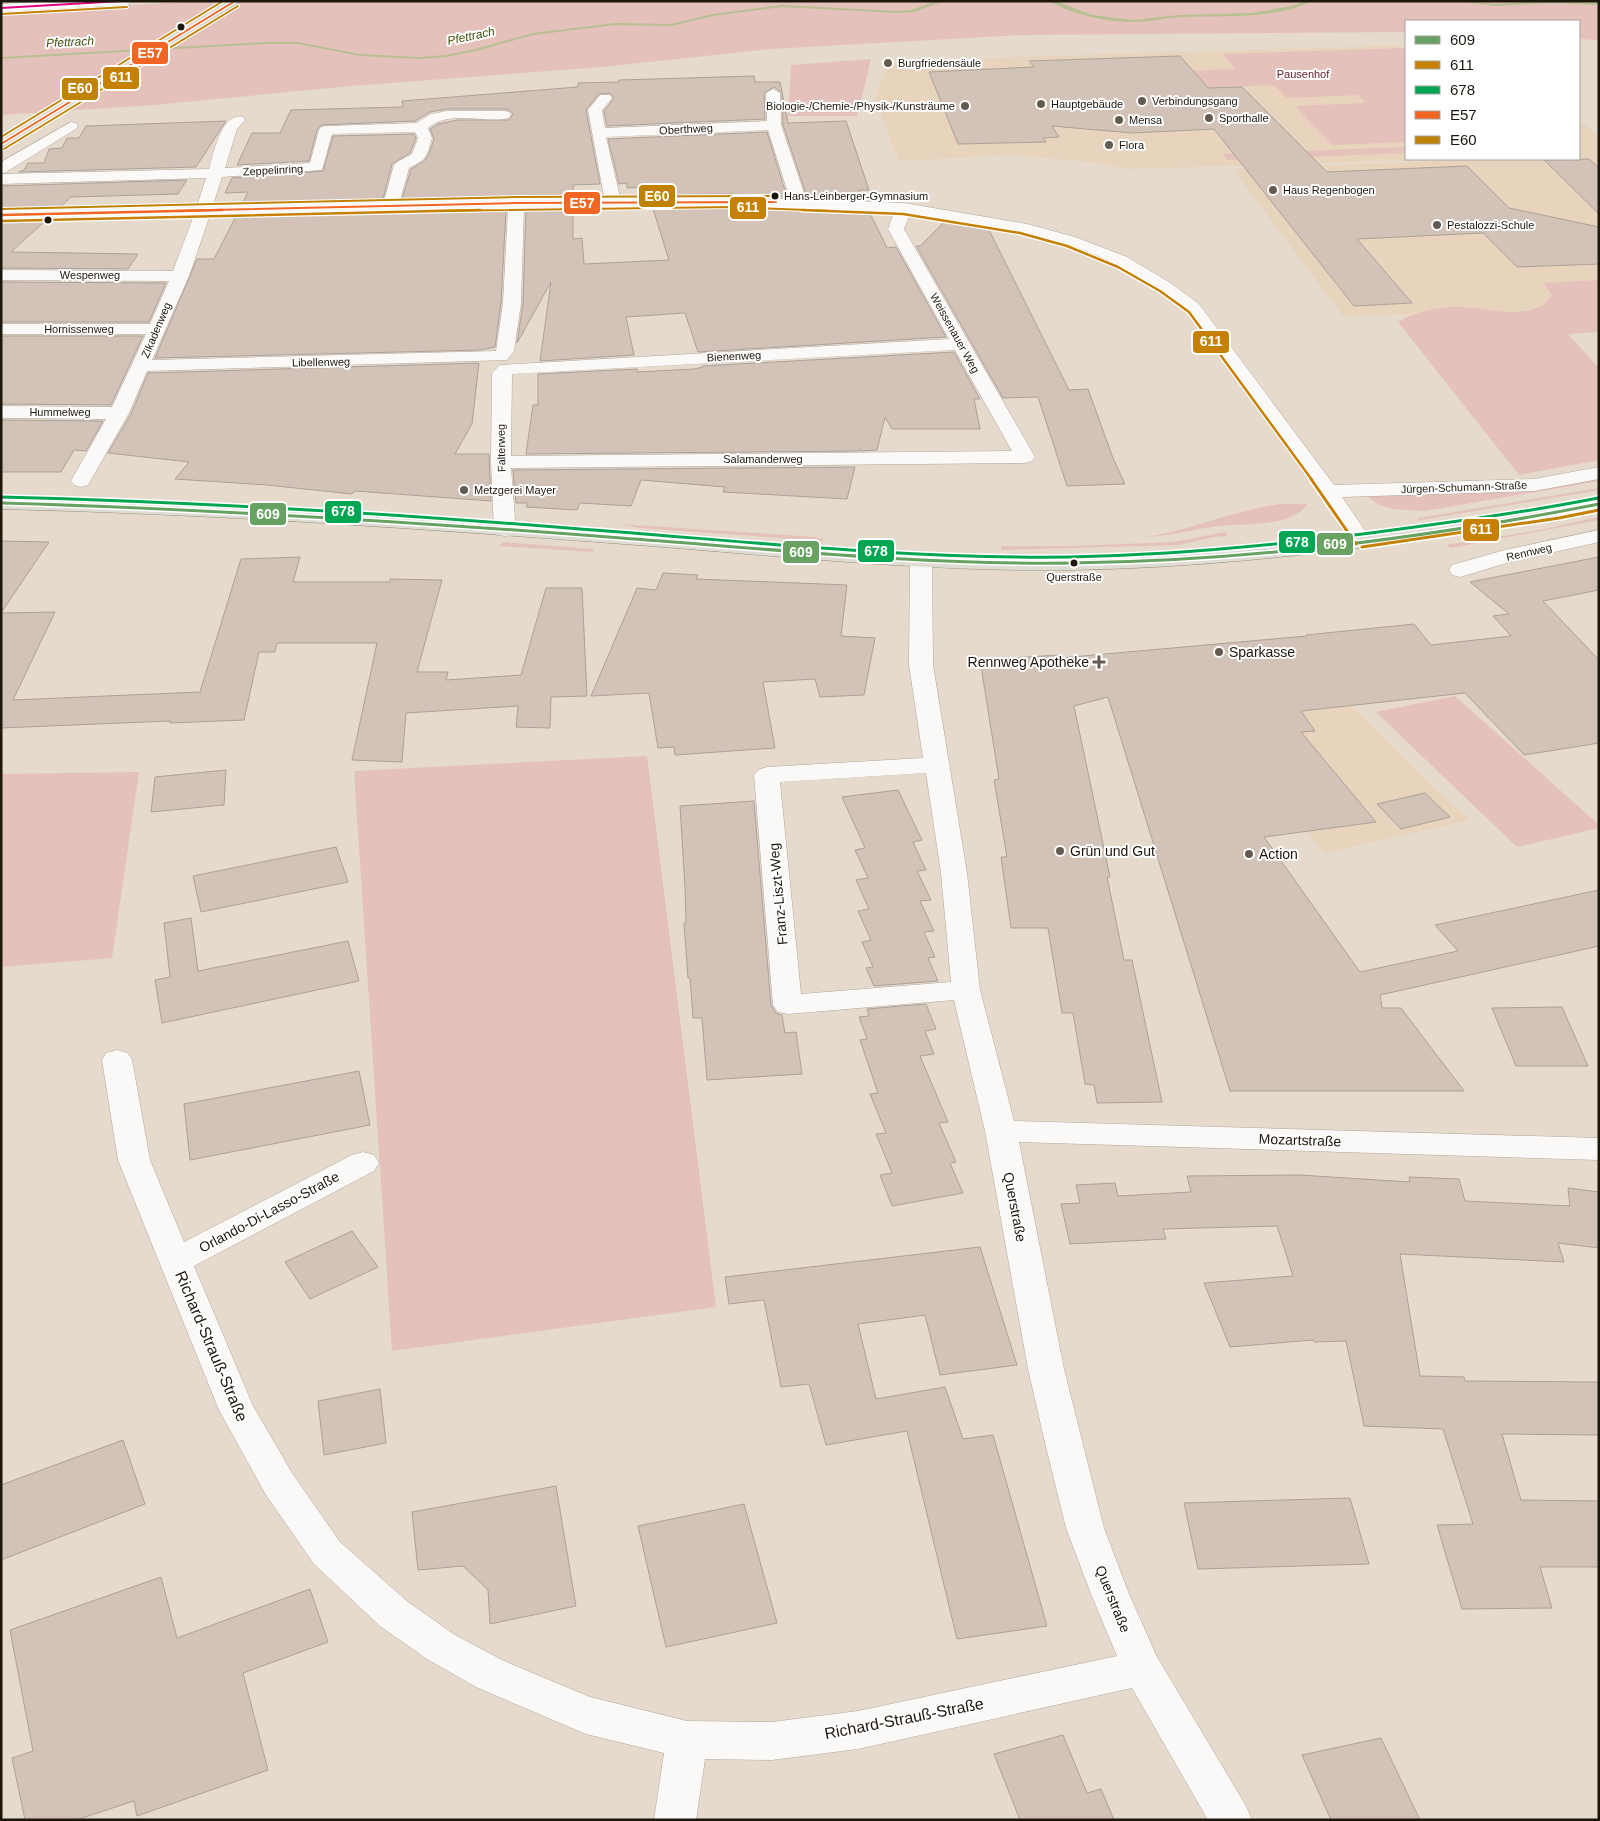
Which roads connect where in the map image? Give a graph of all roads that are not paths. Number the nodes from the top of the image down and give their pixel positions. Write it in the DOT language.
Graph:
graph roads {
  1 [pos="127,1"];
  2 [pos="235,1"];
  3 [pos="30,4"];
  4 [pos="1,8"];
  5 [pos="773,93"];
  6 [pos="605,98"];
  7 [pos="504,115"];
  8 [pos="238,120"];
  9 [pos="774,125"];
  10 [pos="71,126"];
  11 [pos="420,128"];
  12 [pos="598,133"];
  13 [pos="1,144"];
  14 [pos="1,169"];
  15 [pos="216,173"];
  16 [pos="1,178"];
  17 [pos="613,202"];
  18 [pos="516,203"];
  19 [pos="799,203"];
  20 [pos="390,207"];
  21 [pos="904,208"];
  22 [pos="202,210"];
  23 [pos="1,215"];
  24 [pos="1,275"];
  25 [pos="180,276"];
  26 [pos="1,329"];
  27 [pos="158,329"];
  28 [pos="961,344"];
  29 [pos="504,363"];
  30 [pos="140,366"];
  31 [pos="1,412"];
  32 [pos="119,412"];
  33 [pos="1025,457"];
  34 [pos="501,462"];
  35 [pos="1599,473"];
  36 [pos="81,481"];
  37 [pos="1328,491"];
  38 [pos="1,503"];
  39 [pos="1599,504"];
  40 [pos="505,530"];
  41 [pos="1599,536"];
  42 [pos="1361,541"];
  43 [pos="921,560"];
  44 [pos="1460,570"];
  45 [pos="937,765"];
  46 [pos="966,990"];
  47 [pos="117,1060"];
  48 [pos="1001,1132"];
  49 [pos="1599,1149"];
  50 [pos="363,1163"];
  51 [pos="175,1261"];
  52 [pos="1142,1668"];
  53 [pos="687,1740"];
  54 [pos="675,1820"];
  55 [pos="1231,1820"];
  1 -- 3 [label="street"];
  2 -- 13 [label="main road"];
  3 -- 4 [label="street"];
  5 -- 9 [label="street"];
  6 -- 12 [label="street"];
  7 -- 11 [label="street, Zeppelinring"];
  8 -- 15 [label="street, Zikadenweg"];
  9 -- 12 [label="street, Oberthweg"];
  9 -- 19 [label="street"];
  10 -- 14 [label="street"];
  11 -- 15 [label="street, Zeppelinring"];
  11 -- 20 [label="street"];
  12 -- 17 [label="street"];
  15 -- 16 [label="street"];
  15 -- 22 [label="street, Zikadenweg"];
  17 -- 18 [label="street"];
  17 -- 19 [label="street"];
  18 -- 20 [label="street"];
  18 -- 29 [label="street, Falterweg"];
  19 -- 21 [label="street"];
  20 -- 22 [label="street"];
  21 -- 28 [label="street, Weissenauer Weg"];
  21 -- 37 [label="street"];
  22 -- 23 [label="street"];
  22 -- 25 [label="street, Zikadenweg"];
  24 -- 25 [label="street, Wespenweg"];
  25 -- 27 [label="street, Zikadenweg"];
  26 -- 27 [label="street, Hornissenweg"];
  27 -- 30 [label="street, Zikadenweg"];
  28 -- 29 [label="street, Bienenweg"];
  28 -- 33 [label="street, Weissenauer Weg"];
  29 -- 30 [label="street, Libellenweg"];
  29 -- 34 [label="street, Falterweg"];
  30 -- 32 [label="street, Zikadenweg"];
  31 -- 32 [label="street, Hummelweg"];
  32 -- 36 [label="street, Zikadenweg"];
  33 -- 34 [label="street, Salamanderweg"];
  34 -- 40 [label="street, Falterweg"];
  35 -- 37 [label="street, Jürgen-Schumann-Straße"];
  37 -- 42 [label="street"];
  38 -- 40 [label="main road"];
  39 -- 42 [label="main road"];
  40 -- 43 [label="main road"];
  41 -- 44 [label="street, Rennweg"];
  42 -- 43 [label="main road"];
  43 -- 45 [label="street, Querstraße"];
  45 -- 46 [label="street, Querstraße"];
  45 -- 46 [label="street, Franz-Liszt-Weg"];
  46 -- 48 [label="street, Querstraße"];
  47 -- 51 [label="street, Richard-Strauß-Straße"];
  48 -- 49 [label="street, Mozartstraße"];
  48 -- 52 [label="street, Querstraße"];
  50 -- 51 [label="street, Orlando-Di-Lasso-Straße"];
  51 -- 53 [label="street, Richard-Strauß-Straße"];
  52 -- 53 [label="street, Richard-Strauß-Straße"];
  52 -- 55 [label="street, Querstraße"];
  53 -- 54 [label="street"];
}
